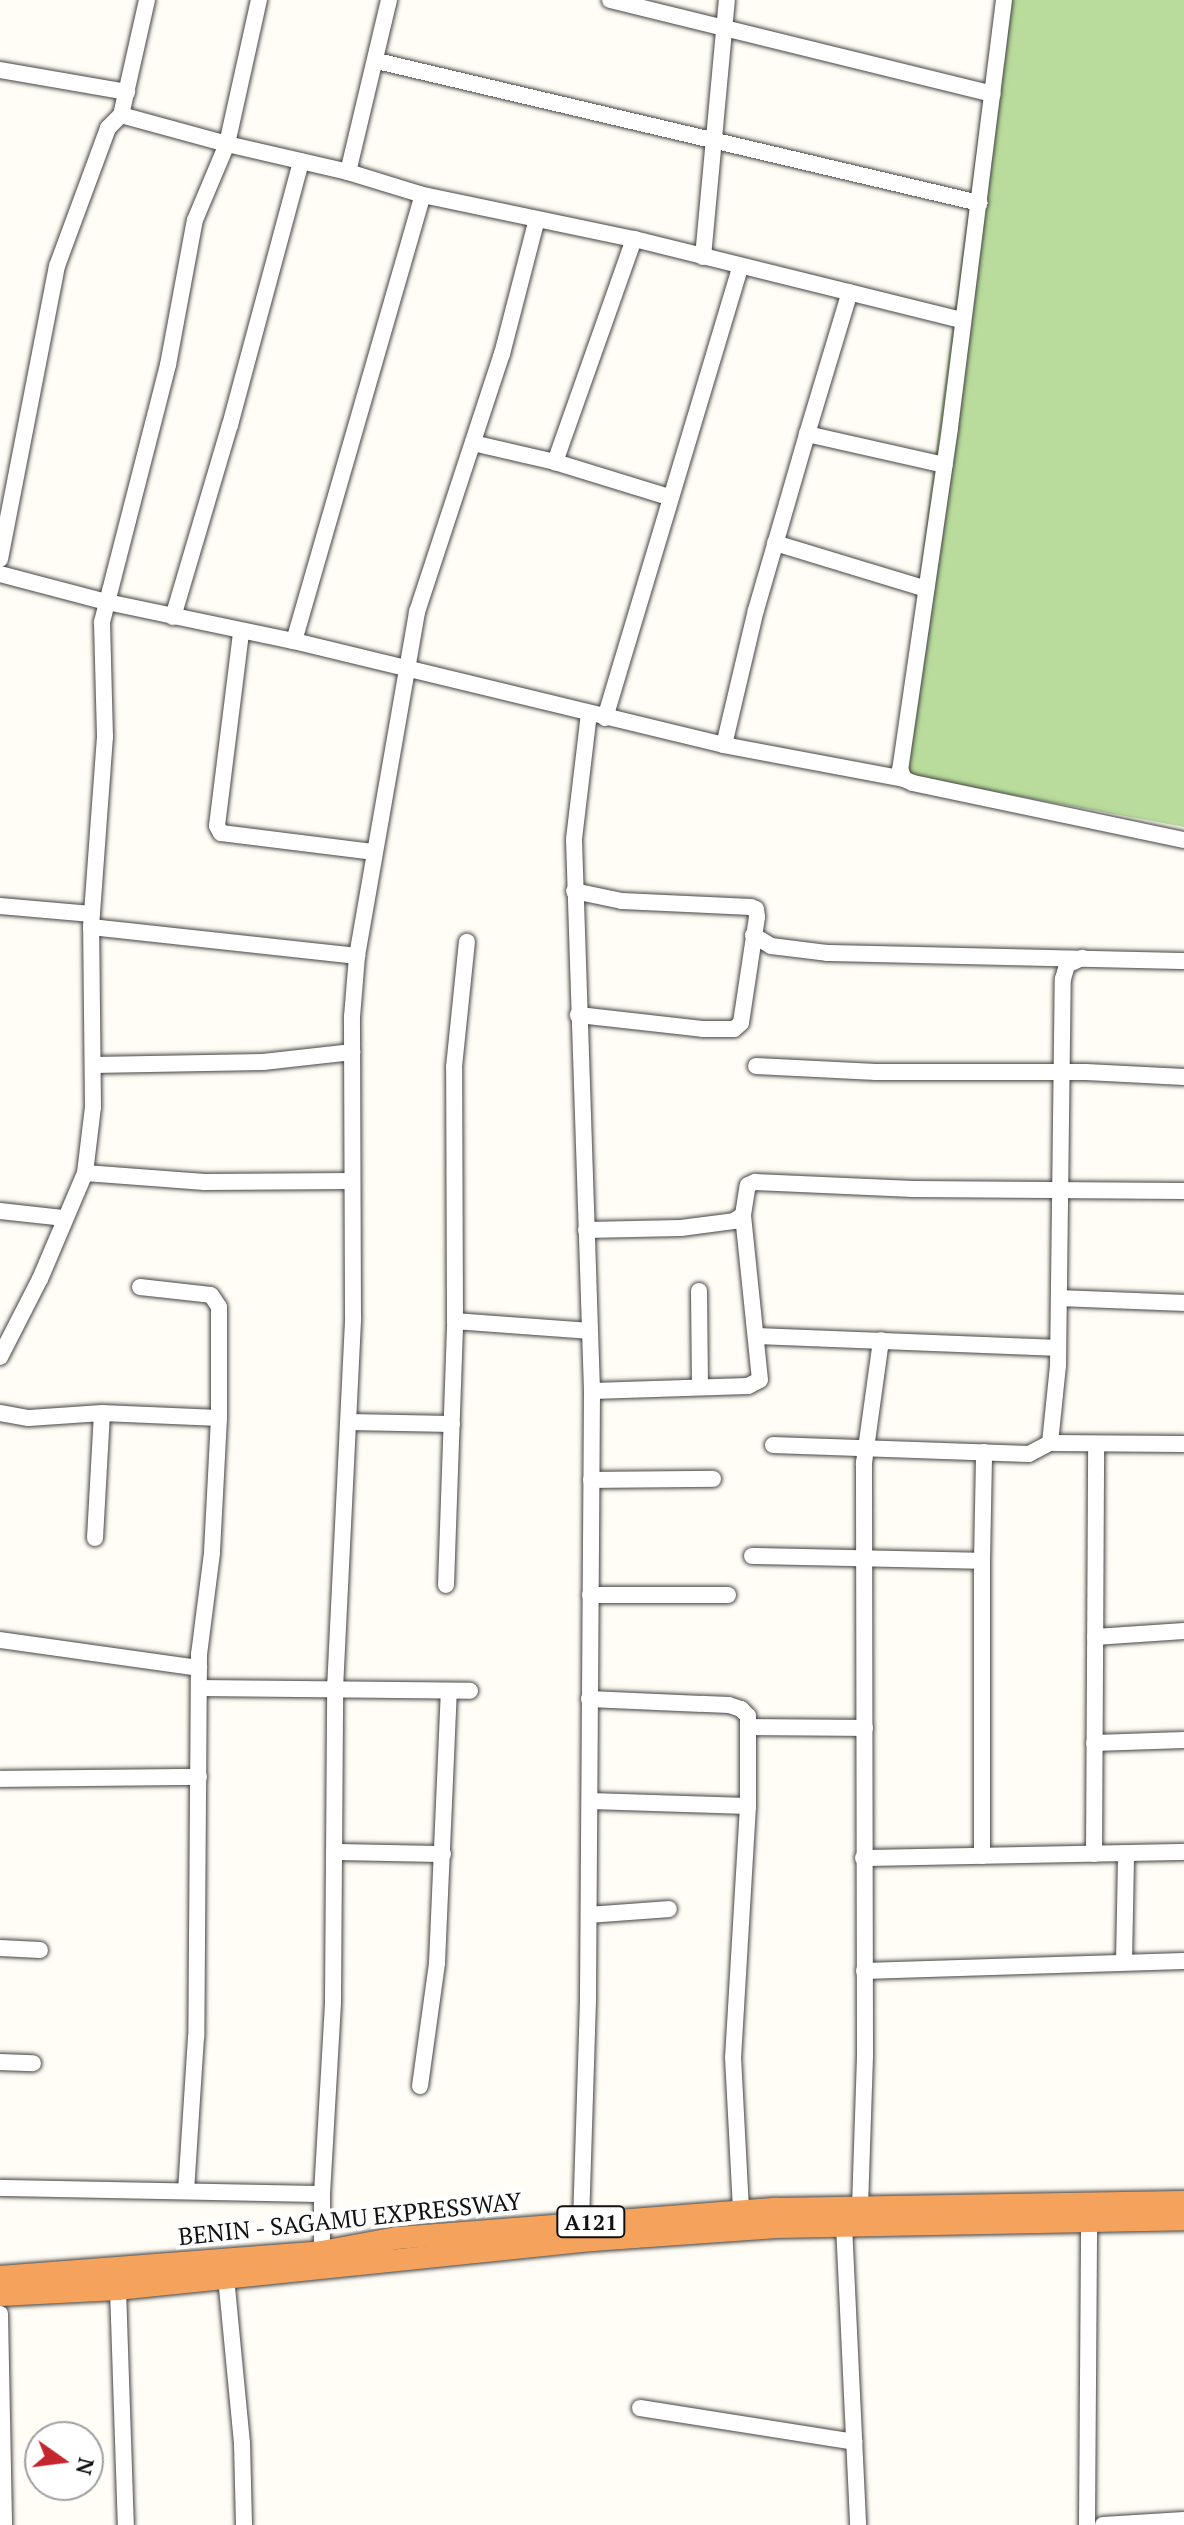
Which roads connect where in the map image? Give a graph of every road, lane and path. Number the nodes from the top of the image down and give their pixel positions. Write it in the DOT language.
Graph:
graph roads {
  1 [pos="147,0"];
  2 [pos="259,0"];
  3 [pos="389,0"];
  4 [pos="610,0"];
  5 [pos="727,0"];
  6 [pos="1004,0"];
  7 [pos="725,29"];
  8 [pos="377,61"];
  9 [pos="0,70"];
  10 [pos="127,92"];
  11 [pos="993,94"];
  12 [pos="121,115"];
  13 [pos="714,141"];
  14 [pos="227,144"];
  15 [pos="301,161"];
  16 [pos="348,172"];
  17 [pos="423,195"];
  18 [pos="979,203"];
  19 [pos="537,219"];
  20 [pos="634,239"];
  21 [pos="703,257"];
  22 [pos="741,266"];
  23 [pos="850,292"];
  24 [pos="962,320"];
  25 [pos="807,434"];
  26 [pos="473,443"];
  27 [pos="555,462"];
  28 [pos="945,465"];
  29 [pos="669,497"];
  30 [pos="775,543"];
  31 [pos="0,559"];
  32 [pos="0,574"];
  33 [pos="926,589"];
  34 [pos="107,602"];
  35 [pos="173,617"];
  36 [pos="241,633"];
  37 [pos="294,641"];
  38 [pos="406,669"];
  39 [pos="597,716"];
  40 [pos="724,745"];
  41 [pos="904,779"];
  42 [pos="1184,840"];
  43 [pos="373,852"];
  44 [pos="574,891"];
  45 [pos="0,906"];
  46 [pos="91,920"];
  47 [pos="753,935"];
  48 [pos="467,942"];
  49 [pos="357,956"];
  50 [pos="1082,958"];
  51 [pos="1184,961"];
  52 [pos="578,1015"];
  53 [pos="352,1052"];
  54 [pos="93,1065"];
  55 [pos="756,1066"];
  56 [pos="1060,1072"];
  57 [pos="1184,1077"];
  58 [pos="85,1173"];
  59 [pos="352,1181"];
  60 [pos="1061,1188"];
  61 [pos="1184,1191"];
  62 [pos="0,1211"];
  63 [pos="743,1215"];
  64 [pos="63,1218"];
  65 [pos="586,1230"];
  66 [pos="140,1287"];
  67 [pos="699,1291"];
  68 [pos="1060,1298"];
  69 [pos="1184,1303"];
  70 [pos="455,1321"];
  71 [pos="590,1331"];
  72 [pos="758,1336"];
  73 [pos="881,1340"];
  74 [pos="1058,1348"];
  75 [pos="0,1357"];
  76 [pos="700,1387"];
  77 [pos="592,1391"];
  78 [pos="0,1413"];
  79 [pos="102,1413"];
  80 [pos="219,1418"];
  81 [pos="349,1422"];
  82 [pos="452,1424"];
  83 [pos="1050,1443"];
  84 [pos="1184,1444"];
  85 [pos="773,1445"];
  86 [pos="1096,1446"];
  87 [pos="865,1447"];
  88 [pos="984,1452"];
  89 [pos="713,1479"];
  90 [pos="591,1480"];
  91 [pos="95,1538"];
  92 [pos="752,1556"];
  93 [pos="865,1558"];
  94 [pos="982,1561"];
  95 [pos="446,1585"];
  96 [pos="590,1595"];
  97 [pos="728,1595"];
  98 [pos="1184,1631"];
  99 [pos="1095,1637"];
  100 [pos="0,1640"];
  101 [pos="199,1668"];
  102 [pos="199,1688"];
  103 [pos="335,1689"];
  104 [pos="470,1691"];
  105 [pos="449,1692"];
  106 [pos="589,1699"];
  107 [pos="750,1727"];
  108 [pos="865,1728"];
  109 [pos="1184,1740"];
  110 [pos="1094,1743"];
  111 [pos="199,1777"];
  112 [pos="0,1779"];
  113 [pos="590,1801"];
  114 [pos="748,1806"];
  115 [pos="334,1852"];
  116 [pos="1184,1852"];
  117 [pos="443,1854"];
  118 [pos="1094,1854"];
  119 [pos="1126,1855"];
  120 [pos="982,1856"];
  121 [pos="863,1858"];
  122 [pos="669,1909"];
  123 [pos="589,1915"];
  124 [pos="0,1948"];
  125 [pos="40,1950"];
  126 [pos="1184,1961"];
  127 [pos="1124,1962"];
  128 [pos="864,1971"];
  129 [pos="0,2062"];
  130 [pos="33,2063"];
  131 [pos="420,2086"];
  132 [pos="0,2188"];
  133 [pos="186,2190"];
  134 [pos="322,2194"];
  135 [pos="1184,2202"];
  136 [pos="860,2207"];
  137 [pos="741,2211"];
  138 [pos="1184,2219"];
  139 [pos="1089,2220"];
  140 [pos="581,2223"];
  141 [pos="844,2225"];
  142 [pos="322,2252"];
  143 [pos="0,2277"];
  144 [pos="226,2277"];
  145 [pos="118,2289"];
  146 [pos="0,2295"];
  147 [pos="0,2314"];
  148 [pos="640,2408"];
  149 [pos="854,2442"];
  150 [pos="1184,2520"];
  151 [pos="4,2525"];
  152 [pos="126,2525"];
  153 [pos="244,2525"];
  154 [pos="858,2525"];
  155 [pos="1087,2525"];
  156 [pos="1103,2525"];
  1 -- 10 [label="street"];
  2 -- 14 [label="street"];
  3 -- 8 [label="street"];
  4 -- 7 [label="street"];
  5 -- 7 [label="street"];
  6 -- 11 [label="street"];
  7 -- 11 [label="street"];
  7 -- 13 [label="street"];
  8 -- 13 [label="street"];
  8 -- 16 [label="street"];
  9 -- 10 [label="street"];
  10 -- 12 [label="street"];
  11 -- 18 [label="street"];
  12 -- 14 [label="street"];
  12 -- 31 [label="street"];
  13 -- 18 [label="street"];
  13 -- 21 [label="street"];
  14 -- 15 [label="street"];
  14 -- 34 [label="street"];
  15 -- 16 [label="street"];
  15 -- 35 [label="street"];
  16 -- 17 [label="street"];
  17 -- 19 [label="street"];
  17 -- 37 [label="street"];
  18 -- 24 [label="street"];
  19 -- 20 [label="street"];
  19 -- 26 [label="street"];
  20 -- 21 [label="street"];
  20 -- 27 [label="street"];
  21 -- 22 [label="street"];
  22 -- 23 [label="street"];
  22 -- 29 [label="street"];
  23 -- 24 [label="street"];
  23 -- 25 [label="street"];
  24 -- 28 [label="street"];
  25 -- 28 [label="street"];
  25 -- 30 [label="street"];
  26 -- 27 [label="street"];
  26 -- 38 [label="street"];
  27 -- 29 [label="street"];
  28 -- 33 [label="street"];
  29 -- 39 [label="street"];
  30 -- 33 [label="street"];
  30 -- 40 [label="street"];
  32 -- 34 [label="street"];
  33 -- 41 [label="street"];
  34 -- 35 [label="street"];
  34 -- 46 [label="street"];
  35 -- 36 [label="street"];
  36 -- 37 [label="street"];
  36 -- 43 [label="street"];
  37 -- 38 [label="street"];
  38 -- 39 [label="street"];
  38 -- 43 [label="street"];
  39 -- 40 [label="street"];
  39 -- 44 [label="street"];
  40 -- 41 [label="street"];
  41 -- 42 [label="street"];
  43 -- 49 [label="street"];
  44 -- 47 [label="street"];
  44 -- 52 [label="street"];
  45 -- 46 [label="street"];
  46 -- 49 [label="street"];
  46 -- 54 [label="street"];
  47 -- 50 [label="street"];
  47 -- 52 [label="street"];
  48 -- 70 [label="street"];
  49 -- 53 [label="street"];
  50 -- 51 [label="street"];
  50 -- 56 [label="street"];
  52 -- 65 [label="street"];
  53 -- 54 [label="street"];
  53 -- 59 [label="street"];
  54 -- 58 [label="street"];
  55 -- 56 [label="street"];
  56 -- 57 [label="street"];
  56 -- 60 [label="street"];
  58 -- 59 [label="street"];
  58 -- 64 [label="street"];
  59 -- 81 [label="street"];
  60 -- 61 [label="street"];
  60 -- 63 [label="street"];
  60 -- 68 [label="street"];
  62 -- 64 [label="street"];
  63 -- 65 [label="street"];
  63 -- 72 [label="street"];
  64 -- 75 [label="street"];
  65 -- 71 [label="street"];
  66 -- 80 [label="street"];
  67 -- 76 [label="street"];
  68 -- 69 [label="street"];
  68 -- 74 [label="street"];
  70 -- 71 [label="street"];
  70 -- 82 [label="street"];
  71 -- 77 [label="street"];
  72 -- 73 [label="street"];
  72 -- 76 [label="street"];
  73 -- 74 [label="street"];
  73 -- 87 [label="street"];
  74 -- 83 [label="street"];
  76 -- 77 [label="street"];
  77 -- 90 [label="street"];
  78 -- 79 [label="street"];
  79 -- 80 [label="street"];
  79 -- 91 [label="street"];
  80 -- 101 [label="street"];
  81 -- 82 [label="street"];
  81 -- 103 [label="street"];
  82 -- 95 [label="street"];
  83 -- 86 [label="street"];
  83 -- 88 [label="street"];
  84 -- 86 [label="street"];
  85 -- 87 [label="street"];
  86 -- 99 [label="street"];
  87 -- 88 [label="street"];
  87 -- 93 [label="street"];
  88 -- 94 [label="street"];
  89 -- 90 [label="street"];
  90 -- 96 [label="street"];
  92 -- 93 [label="street"];
  93 -- 94 [label="street"];
  93 -- 108 [label="street"];
  94 -- 120 [label="street"];
  96 -- 97 [label="street"];
  96 -- 106 [label="street"];
  98 -- 99 [label="street"];
  99 -- 110 [label="street"];
  100 -- 101 [label="street"];
  101 -- 102 [label="street"];
  102 -- 103 [label="street"];
  102 -- 111 [label="street"];
  103 -- 105 [label="street"];
  103 -- 115 [label="street"];
  104 -- 105 [label="street"];
  105 -- 117 [label="street"];
  106 -- 107 [label="street"];
  106 -- 113 [label="street"];
  107 -- 108 [label="street"];
  107 -- 114 [label="street"];
  108 -- 121 [label="street"];
  109 -- 110 [label="street"];
  110 -- 118 [label="street"];
  111 -- 112 [label="street"];
  111 -- 133 [label="street"];
  113 -- 114 [label="street"];
  113 -- 123 [label="street"];
  114 -- 137 [label="street"];
  115 -- 117 [label="street"];
  115 -- 134 [label="street"];
  116 -- 119 [label="street"];
  117 -- 131 [label="street"];
  118 -- 119 [label="street"];
  118 -- 120 [label="street"];
  119 -- 127 [label="street"];
  120 -- 121 [label="street"];
  121 -- 128 [label="street"];
  122 -- 123 [label="street"];
  123 -- 140 [label="street"];
  124 -- 125 [label="street"];
  126 -- 127 [label="street"];
  127 -- 128 [label="street"];
  128 -- 136 [label="street"];
  129 -- 130 [label="street"];
  132 -- 133 [label="street"];
  133 -- 134 [label="street"];
  134 -- 142 [label="street"];
  135 -- 136 [label="highway, BENIN - SAGAMU EXPRESSWAY / A121"];
  136 -- 137 [label="highway, BENIN - SAGAMU EXPRESSWAY / A121"];
  137 -- 140 [label="highway, BENIN - SAGAMU EXPRESSWAY / A121"];
  138 -- 139 [label="highway, A121"];
  139 -- 141 [label="highway, A121"];
  139 -- 155 [label="street"];
  140 -- 142 [label="highway, BENIN - SAGAMU EXPRESSWAY / A121"];
  141 -- 144 [label="highway, A121"];
  141 -- 149 [label="street"];
  142 -- 143 [label="highway, BENIN - SAGAMU EXPRESSWAY / A121"];
  144 -- 145 [label="highway, A121"];
  144 -- 153 [label="street"];
  145 -- 146 [label="highway, A121"];
  145 -- 152 [label="street"];
  147 -- 151 [label="street"];
  148 -- 149 [label="street"];
  149 -- 154 [label="street"];
  150 -- 156 [label="street"];
}
